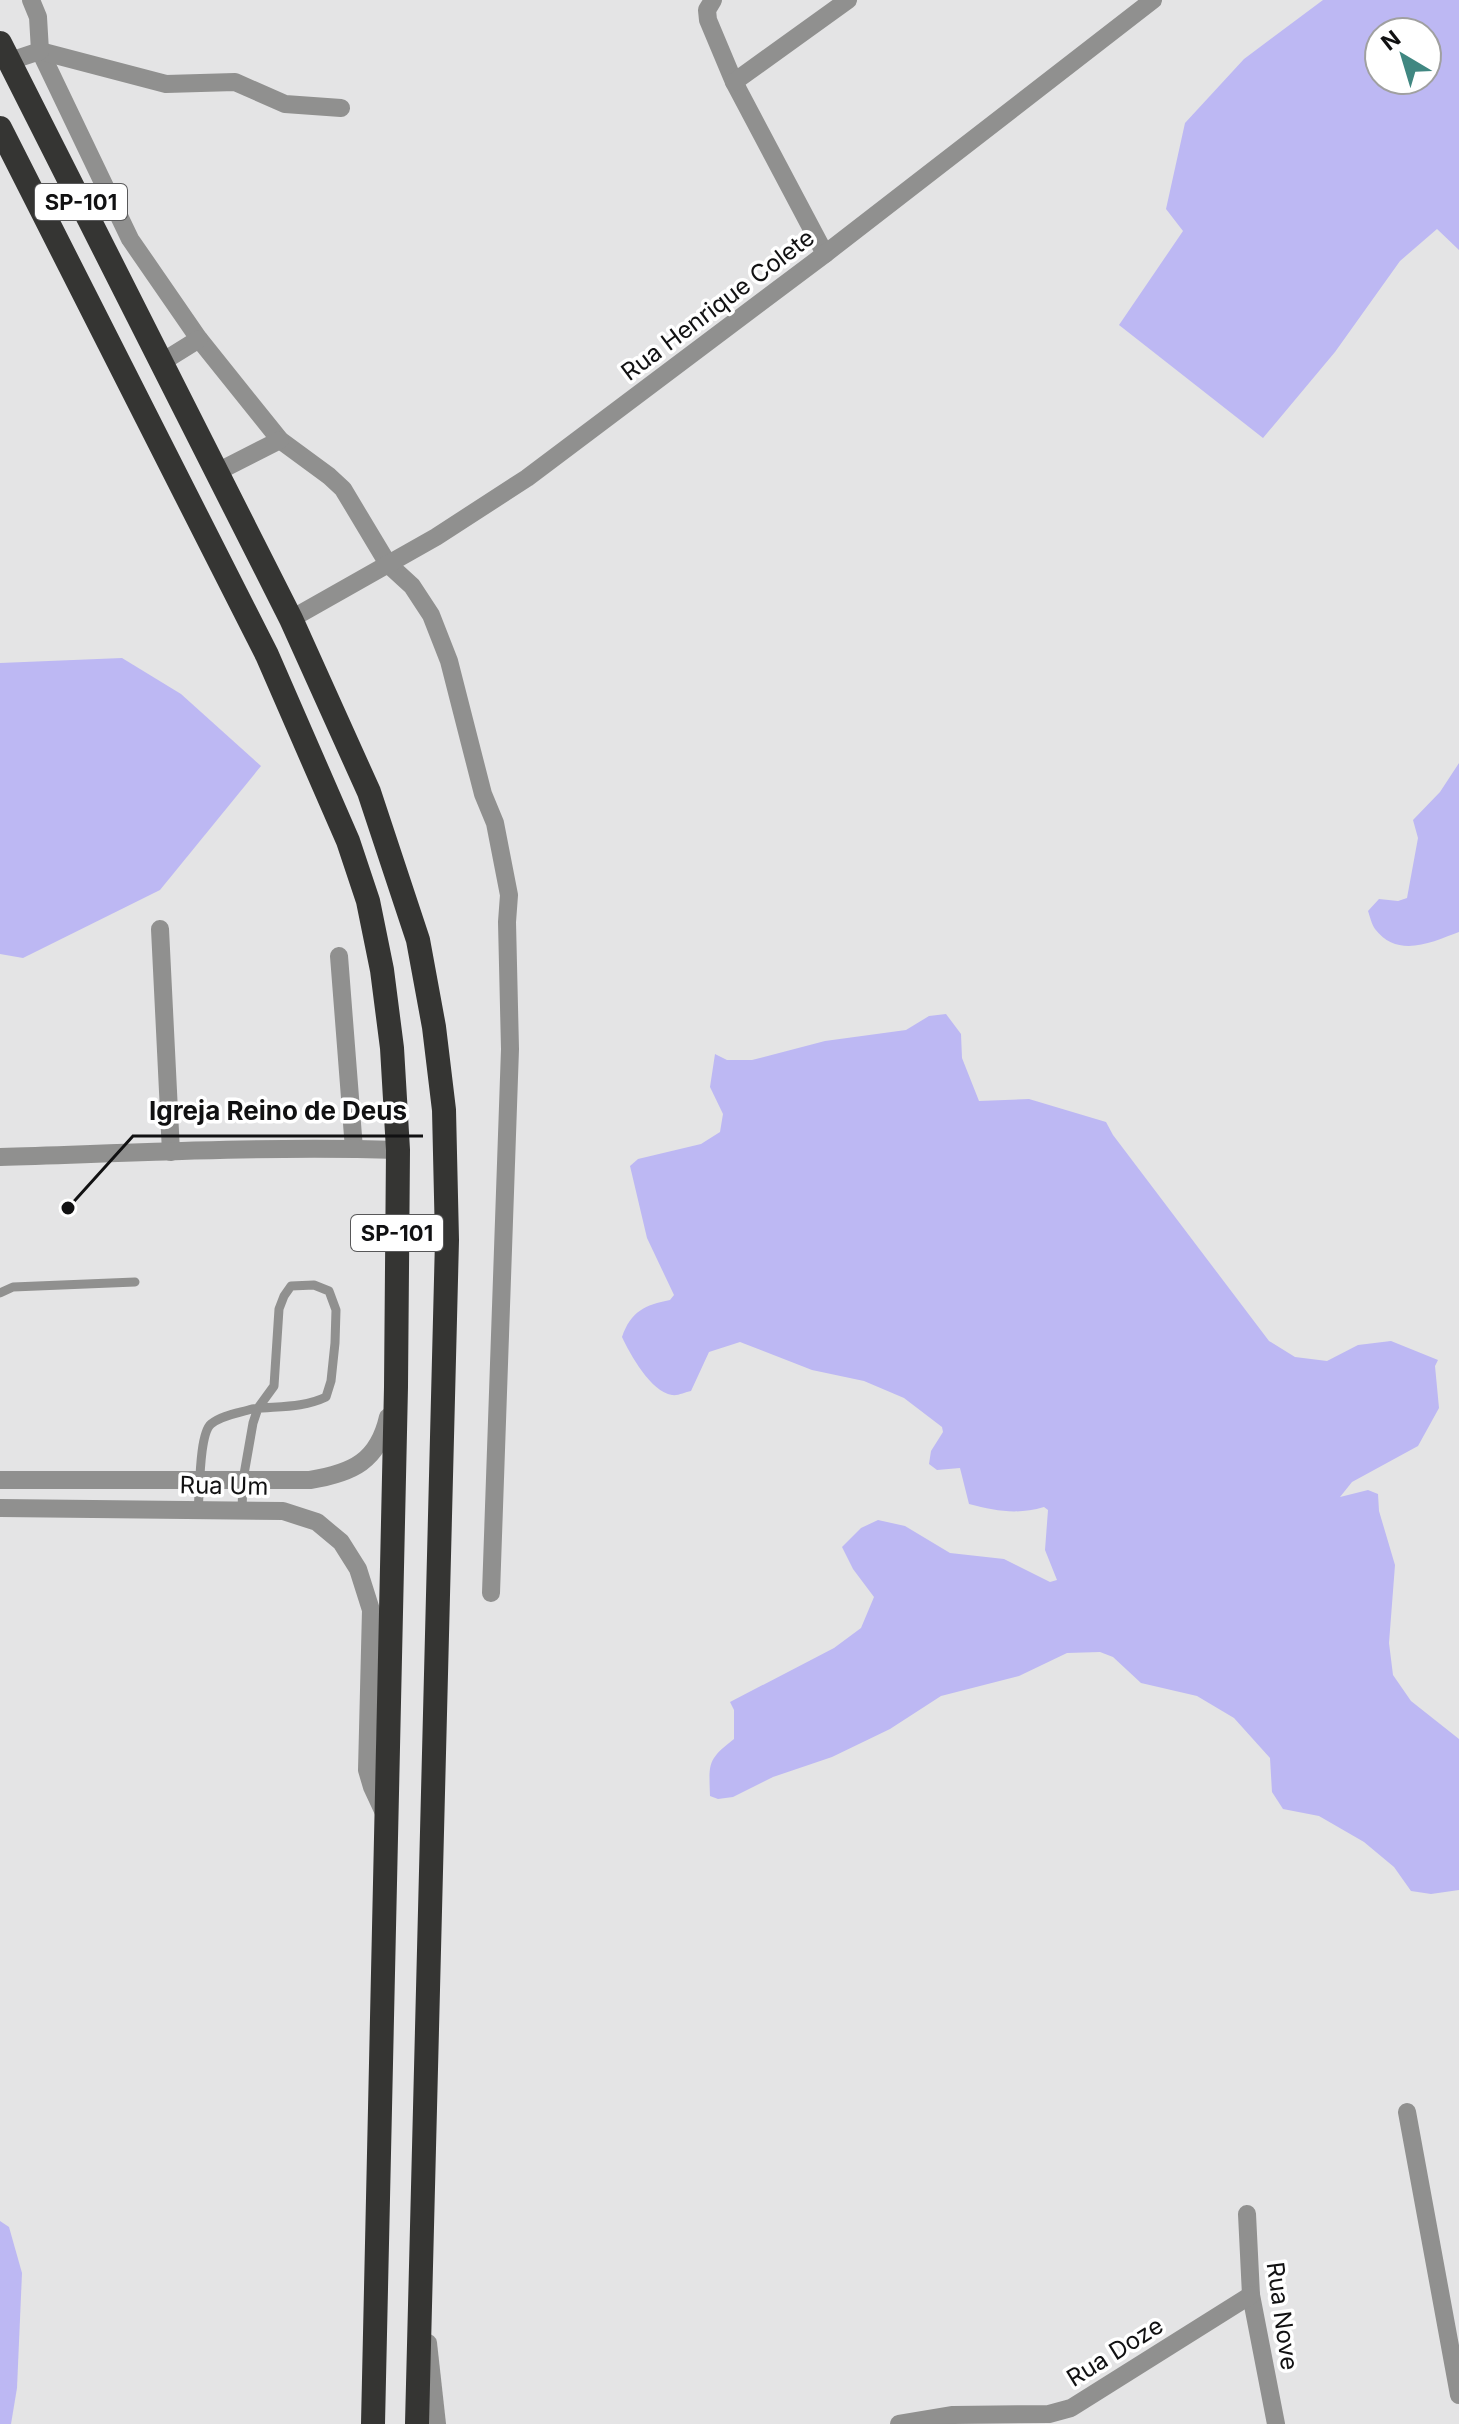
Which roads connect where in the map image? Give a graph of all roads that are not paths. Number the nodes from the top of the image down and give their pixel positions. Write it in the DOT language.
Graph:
graph roads {
  1 [pos="31,0"];
  2 [pos="713,0"];
  3 [pos="848,0"];
  4 [pos="1153,0"];
  5 [pos="40,51"];
  6 [pos="5,52"];
  7 [pos="734,82"];
  8 [pos="341,108"];
  9 [pos="0,128"];
  10 [pos="825,254"];
  11 [pos="199,339"];
  12 [pos="162,362"];
  13 [pos="280,440"];
  14 [pos="217,472"];
  15 [pos="388,564"];
  16 [pos="291,619"];
  17 [pos="160,929"];
  18 [pos="339,956"];
  19 [pos="354,1149"];
  20 [pos="398,1150"];
  21 [pos="171,1152"];
  22 [pos="0,1157"];
  23 [pos="135,1282"];
  24 [pos="0,1293"];
  25 [pos="396,1387"];
  26 [pos="258,1408"];
  27 [pos="0,1480"];
  28 [pos="201,1480"];
  29 [pos="243,1480"];
  30 [pos="0,1508"];
  31 [pos="198,1510"];
  32 [pos="242,1510"];
  33 [pos="491,1593"];
  34 [pos="387,1821"];
  35 [pos="1407,2112"];
  36 [pos="1247,2214"];
  37 [pos="421,2280"];
  38 [pos="1251,2295"];
  39 [pos="1459,2395"];
  40 [pos="373,2424"];
  41 [pos="417,2424"];
  42 [pos="437,2424"];
  43 [pos="899,2424"];
  44 [pos="1276,2424"];
  1 -- 5 [label="street"];
  2 -- 7 [label="street"];
  3 -- 7 [label="street"];
  4 -- 10 [label="street, Rua Henrique Colete"];
  5 -- 6 [label="street"];
  5 -- 8 [label="street"];
  5 -- 11 [label="street"];
  6 -- 12 [label="highway, SP-101"];
  7 -- 10 [label="street"];
  9 -- 20 [label="highway, SP-101"];
  10 -- 15 [label="street, Rua Henrique Colete"];
  11 -- 12 [label="street"];
  11 -- 13 [label="street"];
  12 -- 14 [label="highway, SP-101"];
  13 -- 14 [label="street"];
  13 -- 15 [label="street"];
  14 -- 16 [label="highway, SP-101"];
  15 -- 16 [label="street, Rua Henrique Colete"];
  15 -- 33 [label="street"];
  16 -- 37 [label="highway, SP-101"];
  17 -- 21 [label="street"];
  18 -- 19 [label="street"];
  19 -- 20 [label="street"];
  19 -- 21 [label="street"];
  20 -- 25 [label="highway, SP-101"];
  21 -- 22 [label="street"];
  23 -- 24 [label="lane"];
  25 -- 29 [label="street"];
  25 -- 34 [label="highway, SP-101"];
  26 -- 26 [label="lane"];
  26 -- 28 [label="lane"];
  26 -- 29 [label="lane"];
  27 -- 28 [label="street"];
  28 -- 29 [label="street"];
  28 -- 31 [label="lane"];
  29 -- 32 [label="lane"];
  30 -- 31 [label="street, Rua Um"];
  31 -- 32 [label="street, Rua Um"];
  32 -- 34 [label="street, Rua Um"];
  34 -- 40 [label="highway, SP-101"];
  35 -- 39 [label="street"];
  36 -- 38 [label="street, Rua Nove"];
  37 -- 41 [label="highway, SP-101"];
  37 -- 42 [label="street"];
  38 -- 43 [label="street, Rua Doze"];
  38 -- 44 [label="street, Rua Nove"];
}
